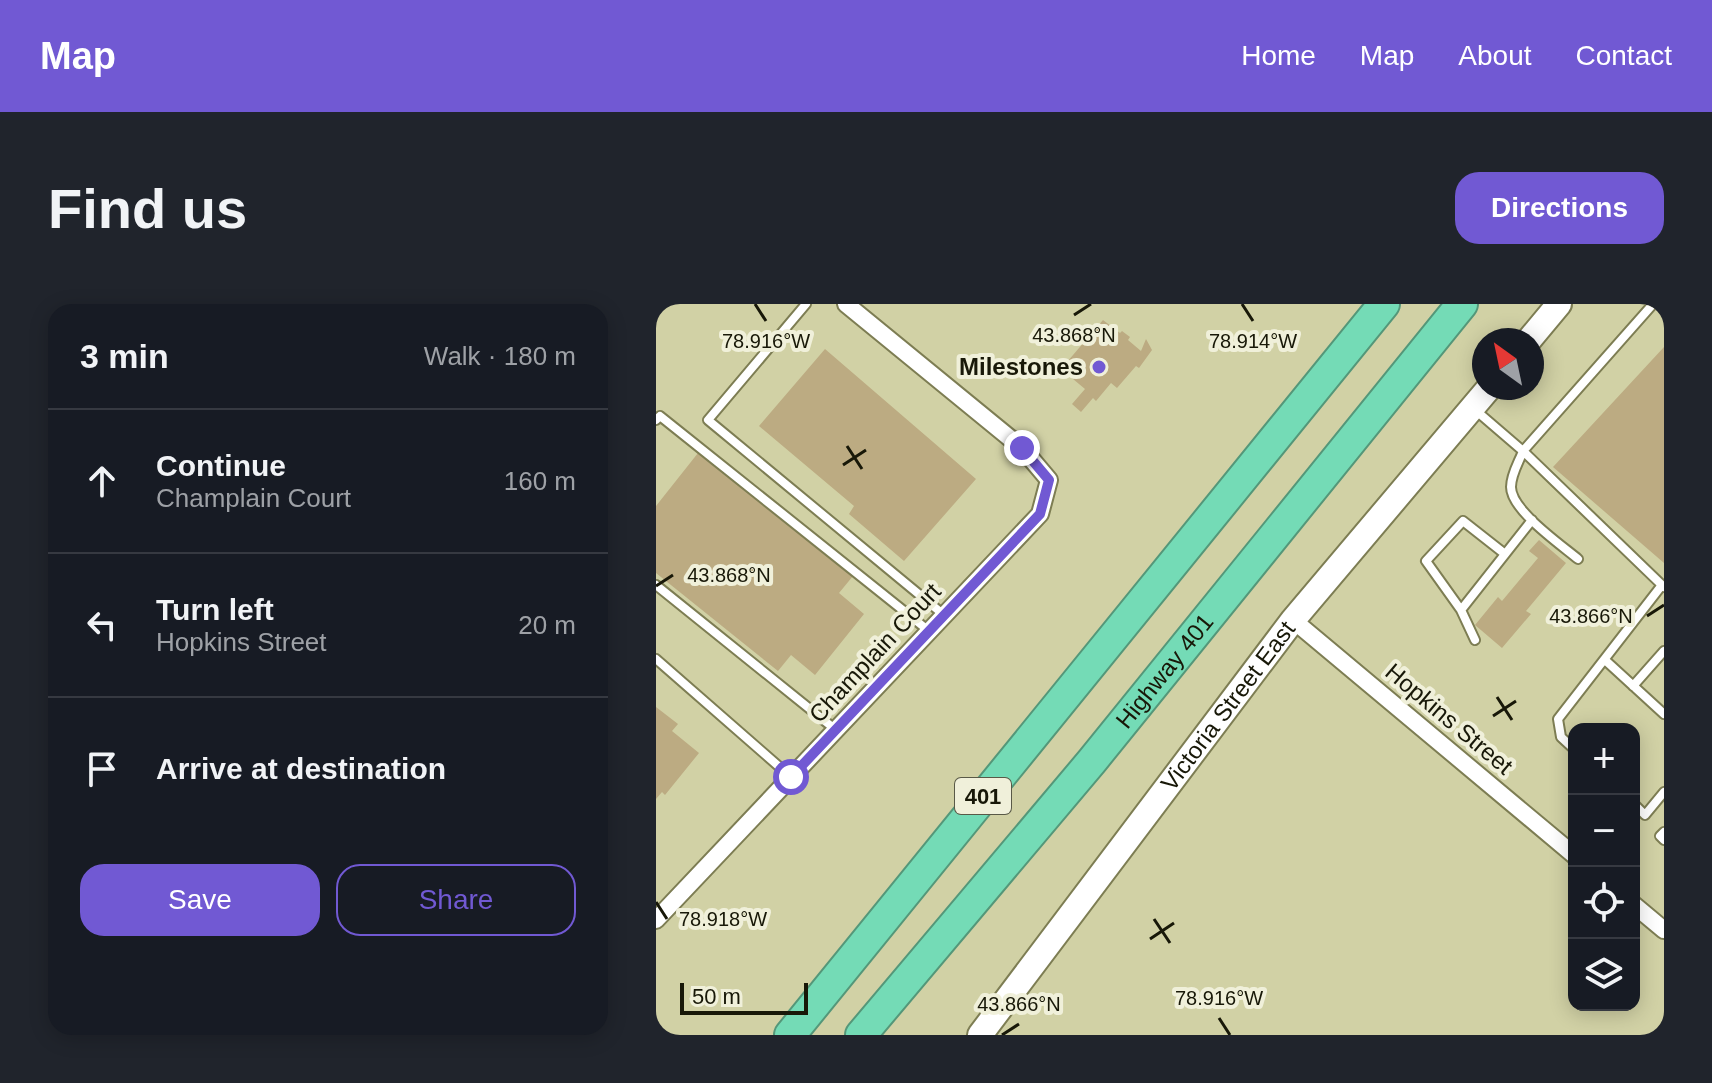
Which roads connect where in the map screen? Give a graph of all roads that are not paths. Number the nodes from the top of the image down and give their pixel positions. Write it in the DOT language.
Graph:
graph roads {
  1 [pos="806,304"];
  2 [pos="846,304"];
  3 [pos="1384,304"];
  4 [pos="1462,304"];
  5 [pos="1559,304"];
  6 [pos="1653,304"];
  7 [pos="1539,328"];
  8 [pos="1479,400"];
  9 [pos="1472,408"];
  10 [pos="656,420"];
  11 [pos="1523,451"];
  12 [pos="1532,520"];
  13 [pos="1505,554"];
  14 [pos="1578,559"];
  15 [pos="656,585"];
  16 [pos="1663,586"];
  17 [pos="1461,610"];
  18 [pos="944,615"];
  19 [pos="1293,620"];
  20 [pos="929,631"];
  21 [pos="1475,640"];
  22 [pos="1664,651"];
  23 [pos="656,659"];
  24 [pos="1605,660"];
  25 [pos="1633,686"];
  26 [pos="1664,714"];
  27 [pos="836,730"];
  28 [pos="1568,743"];
  29 [pos="791,777"];
  30 [pos="1664,792"];
  31 [pos="1640,810"];
  32 [pos="1664,832"];
  33 [pos="1664,840"];
  34 [pos="1568,850"];
  35 [pos="1640,910"];
  36 [pos="656,920"];
  37 [pos="1664,930"];
  38 [pos="790,1035"];
  39 [pos="861,1035"];
  40 [pos="980,1035"];
  1 -- 18 [label="lane"];
  2 -- 18 [label="street, Champlain Court"];
  3 -- 38 [label="highway, 401"];
  4 -- 39 [label="highway, Highway 401 / 401"];
  5 -- 7 [label="main road"];
  6 -- 11 [label="lane"];
  8 -- 9 [label="main road, Victoria Street East"];
  9 -- 11 [label="lane"];
  9 -- 19 [label="main road, Victoria Street East"];
  10 -- 20 [label="lane"];
  11 -- 12 [label="lane"];
  11 -- 16 [label="lane"];
  12 -- 13 [label="lane"];
  12 -- 14 [label="lane"];
  13 -- 17 [label="lane"];
  13 -- 17 [label="lane"];
  15 -- 27 [label="lane"];
  16 -- 24 [label="lane"];
  17 -- 21 [label="lane"];
  18 -- 20 [label="street, Champlain Court"];
  19 -- 34 [label="street, Hopkins Street"];
  19 -- 40 [label="main road, Victoria Street East"];
  20 -- 27 [label="street, Champlain Court"];
  22 -- 25 [label="lane"];
  23 -- 29 [label="lane"];
  24 -- 25 [label="lane"];
  24 -- 28 [label="lane"];
  25 -- 26 [label="lane"];
  27 -- 29 [label="street, Champlain Court"];
  29 -- 36 [label="street, Champlain Court"];
  30 -- 31 [label="lane"];
  32 -- 33 [label="lane"];
  35 -- 37 [label="street"];
}
